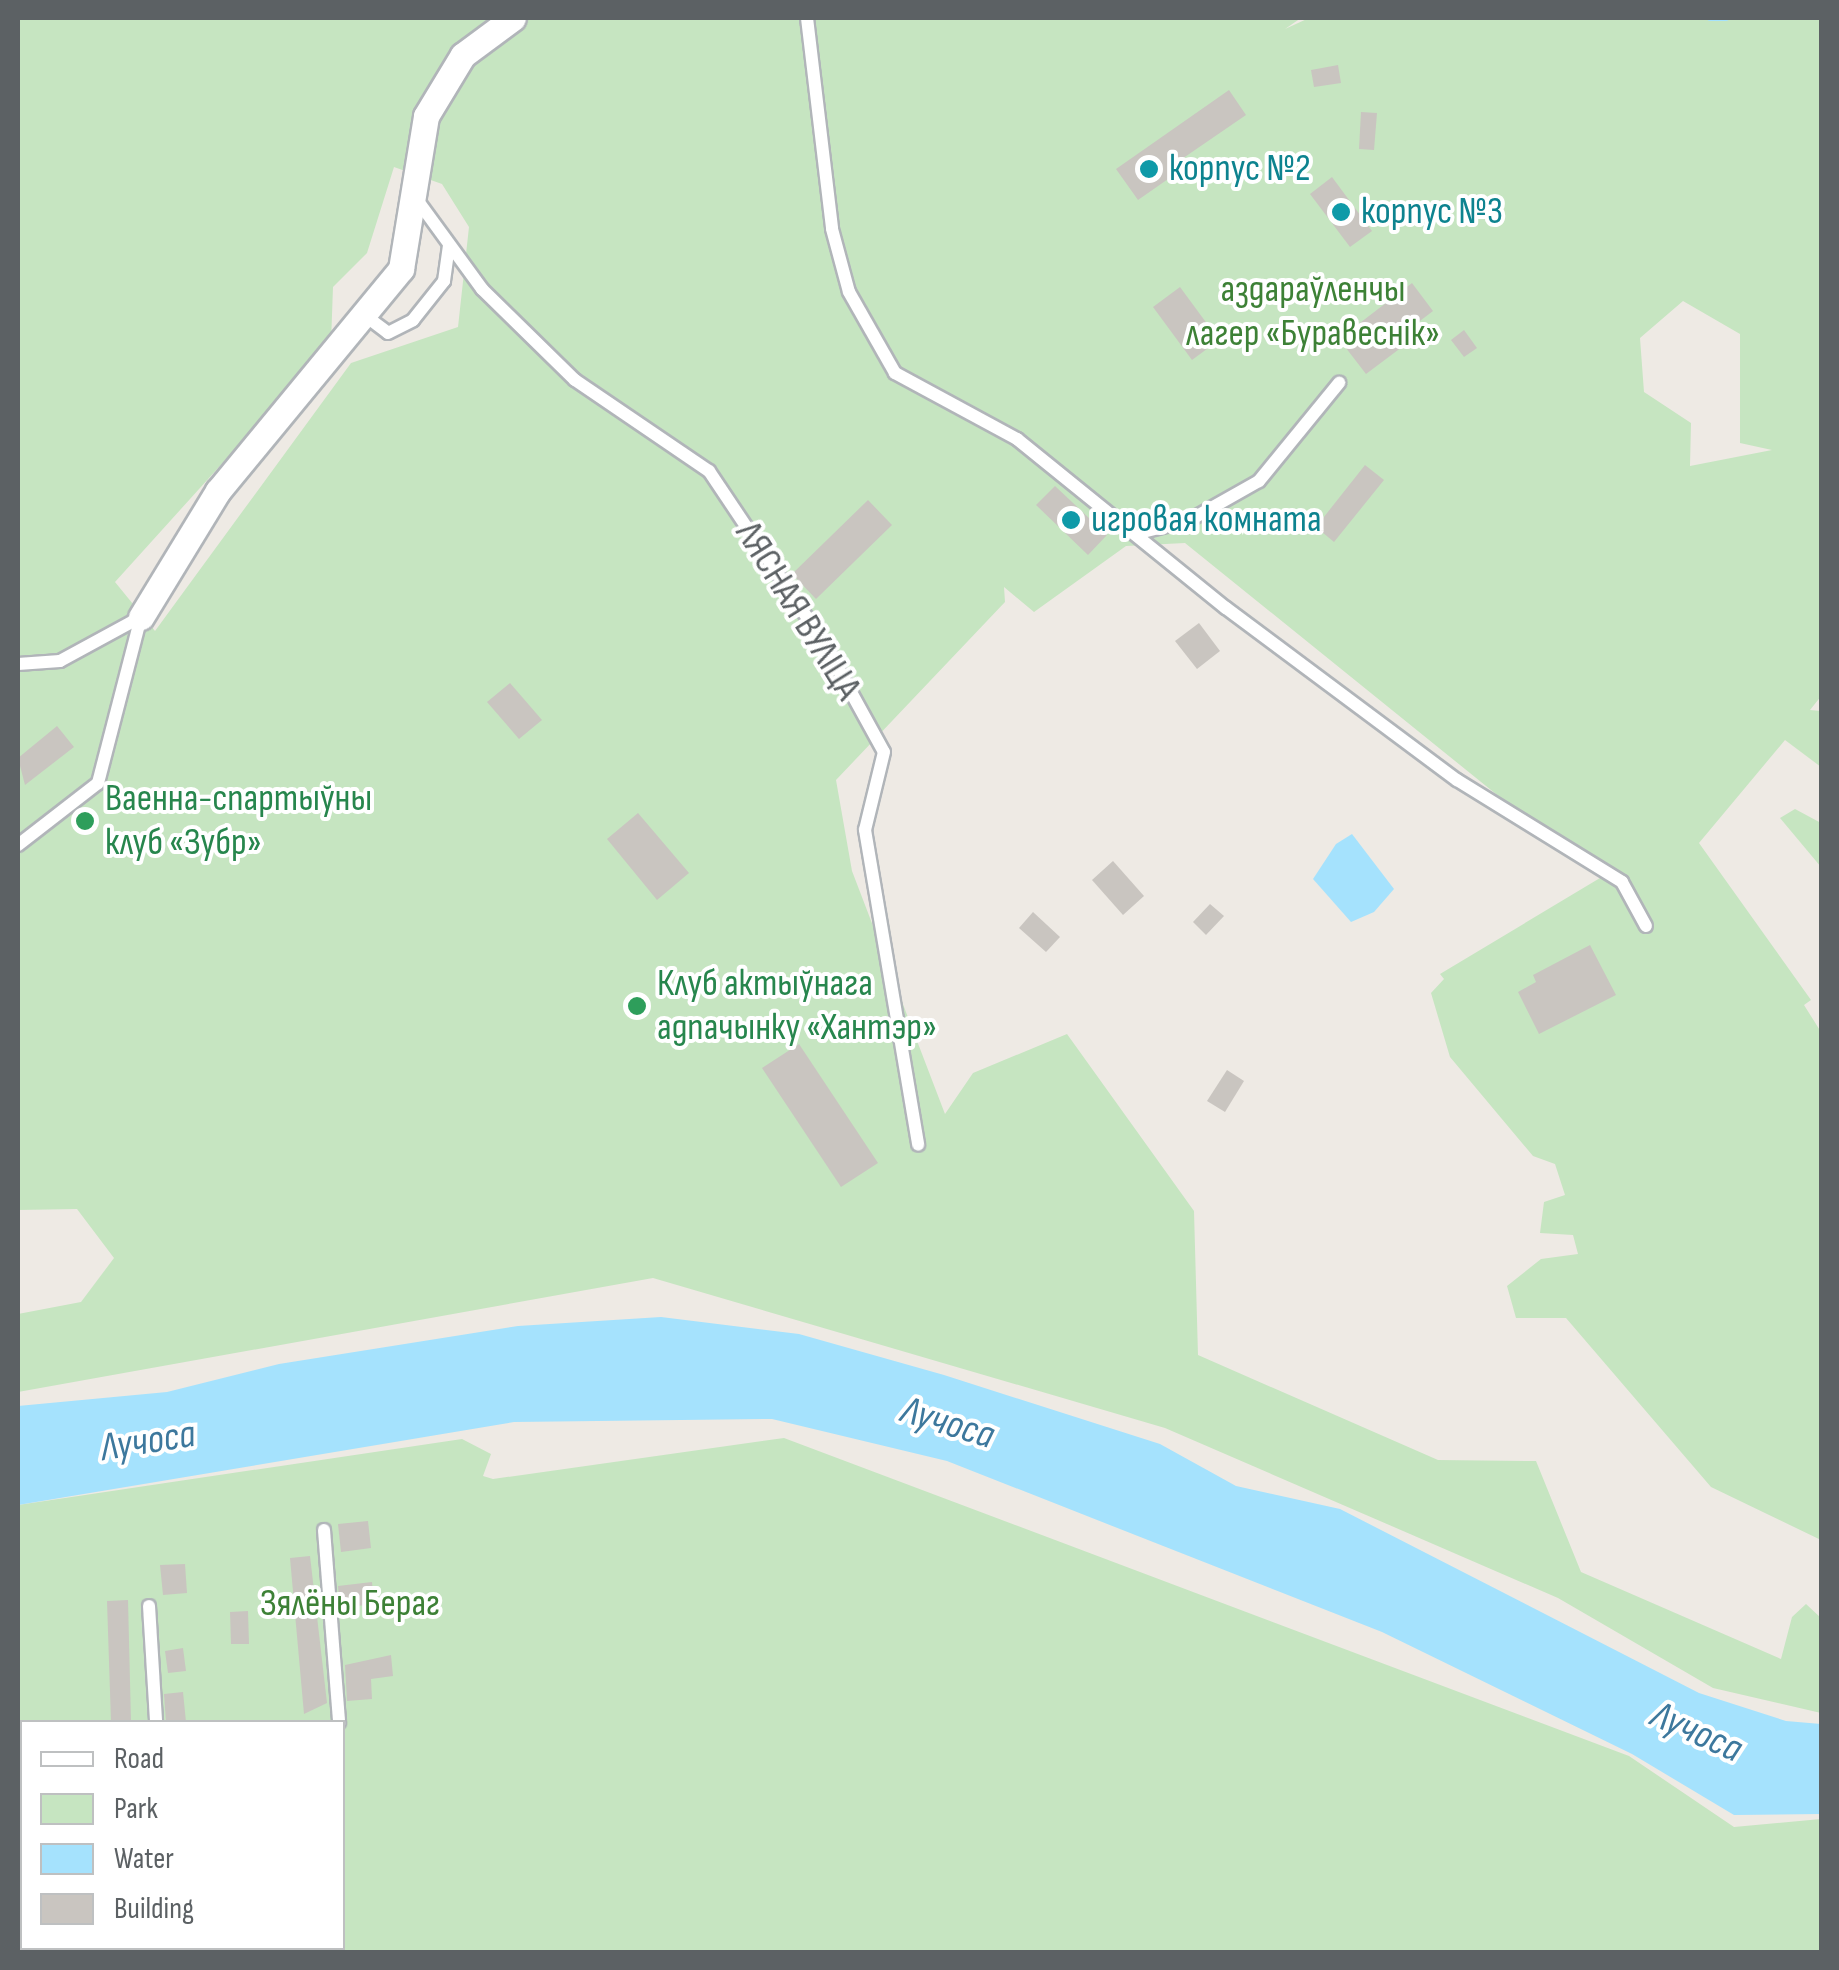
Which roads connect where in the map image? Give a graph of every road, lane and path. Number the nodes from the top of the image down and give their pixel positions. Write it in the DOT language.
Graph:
graph roads {
  1 [pos="513,18"];
  2 [pos="807,18"];
  3 [pos="412,192"];
  4 [pos="449,246"];
  5 [pos="367,316"];
  6 [pos="1339,384"];
  7 [pos="1134,534"];
  8 [pos="141,618"];
  9 [pos="18,664"];
  10 [pos="18,845"];
  11 [pos="1646,926"];
  12 [pos="918,1145"];
  13 [pos="324,1530"];
  14 [pos="149,1606"];
  15 [pos="156,1720"];
  16 [pos="338,1720"];
  1 -- 3 [label="street"];
  2 -- 7 [label="lane"];
  3 -- 4 [label="lane"];
  3 -- 5 [label="street"];
  4 -- 5 [label="lane"];
  4 -- 12 [label="lane, ЛЯСНАЯ ВУЛІЦА"];
  5 -- 8 [label="street"];
  6 -- 7 [label="lane"];
  7 -- 11 [label="lane"];
  8 -- 9 [label="lane"];
  8 -- 10 [label="lane"];
  13 -- 16 [label="lane"];
  14 -- 15 [label="lane"];
}
